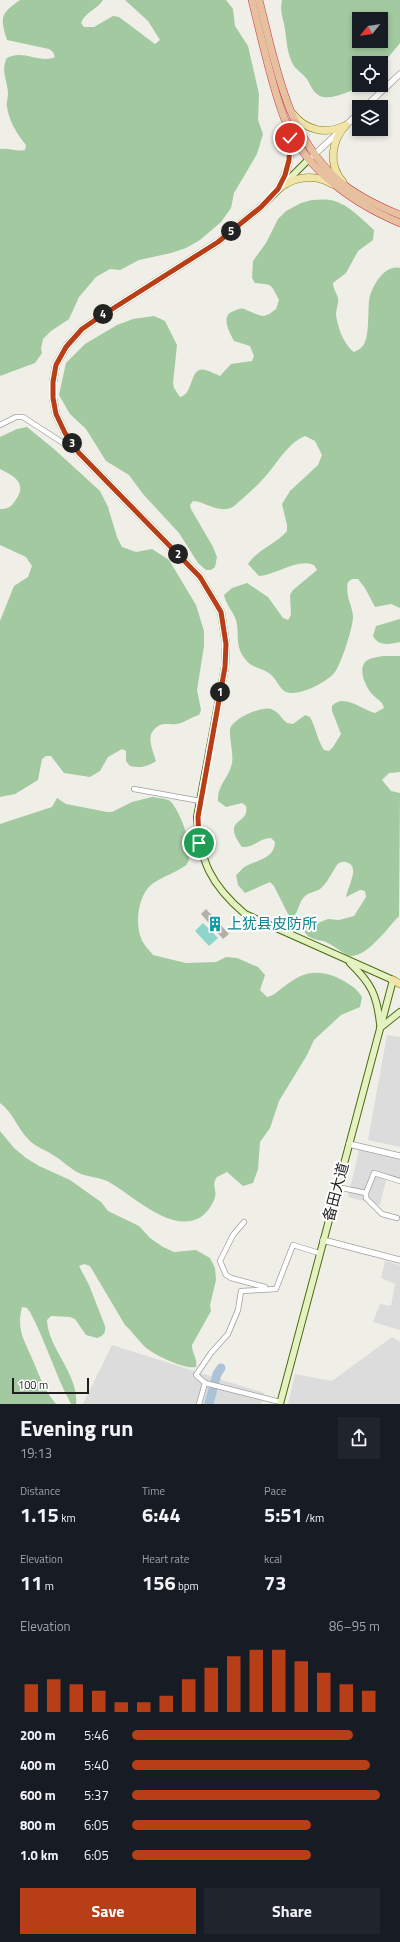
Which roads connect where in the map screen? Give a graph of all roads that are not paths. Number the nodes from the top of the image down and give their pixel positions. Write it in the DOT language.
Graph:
graph roads {
  1 [pos="252,0"];
  2 [pos="259,0"];
  3 [pos="400,74"];
  4 [pos="372,100"];
  5 [pos="289,106"];
  6 [pos="281,110"];
  7 [pos="352,119"];
  8 [pos="346,125"];
  9 [pos="314,154"];
  10 [pos="308,160"];
  11 [pos="334,185"];
  12 [pos="348,187"];
  13 [pos="278,189"];
  14 [pos="400,215"];
  15 [pos="400,223"];
  16 [pos="0,425"];
  17 [pos="79,453"];
  18 [pos="134,789"];
  19 [pos="200,801"];
  20 [pos="346,959"];
  21 [pos="397,982"];
  22 [pos="400,1012"];
  23 [pos="380,1028"];
  24 [pos="349,1144"];
  25 [pos="400,1156"];
  26 [pos="400,1181"];
  27 [pos="337,1187"];
  28 [pos="366,1193"];
  29 [pos="398,1218"];
  30 [pos="244,1222"];
  31 [pos="323,1240"];
  32 [pos="319,1253"];
  33 [pos="400,1260"];
  34 [pos="273,1289"];
  35 [pos="205,1383"];
  36 [pos="280,1403"];
  37 [pos="199,1404"];
  1 -- 6 [label="highway"];
  2 -- 5 [label="highway"];
  3 -- 4 [label="street"];
  5 -- 8 [label="main road"];
  5 -- 9 [label="highway"];
  6 -- 10 [label="highway"];
  6 -- 13 [label="main road"];
  7 -- 8 [label="street"];
  8 -- 9 [label="street"];
  8 -- 12 [label="main road"];
  9 -- 10 [label="street"];
  9 -- 12 [label="highway"];
  10 -- 11 [label="highway"];
  10 -- 13 [label="main road"];
  11 -- 13 [label="main road"];
  11 -- 15 [label="highway"];
  12 -- 14 [label="highway"];
  13 -- 17 [label="main road"];
  16 -- 17 [label="street"];
  17 -- 19 [label="main road"];
  18 -- 19 [label="street"];
  19 -- 20 [label="main road"];
  20 -- 21 [label="main road"];
  20 -- 23 [label="main road"];
  21 -- 23 [label="main road, 备田大道"];
  22 -- 23 [label="main road"];
  23 -- 24 [label="main road, 备田大道"];
  24 -- 25 [label="street"];
  24 -- 27 [label="main road, 备田大道"];
  26 -- 28 [label="street"];
  27 -- 28 [label="street"];
  27 -- 31 [label="main road, 备田大道"];
  28 -- 29 [label="street"];
  30 -- 34 [label="street"];
  31 -- 32 [label="main road, 备田大道"];
  31 -- 33 [label="street"];
  32 -- 34 [label="street"];
  32 -- 36 [label="main road, 备田大道"];
  34 -- 35 [label="street"];
  35 -- 36 [label="street"];
  35 -- 37 [label="street"];
}
